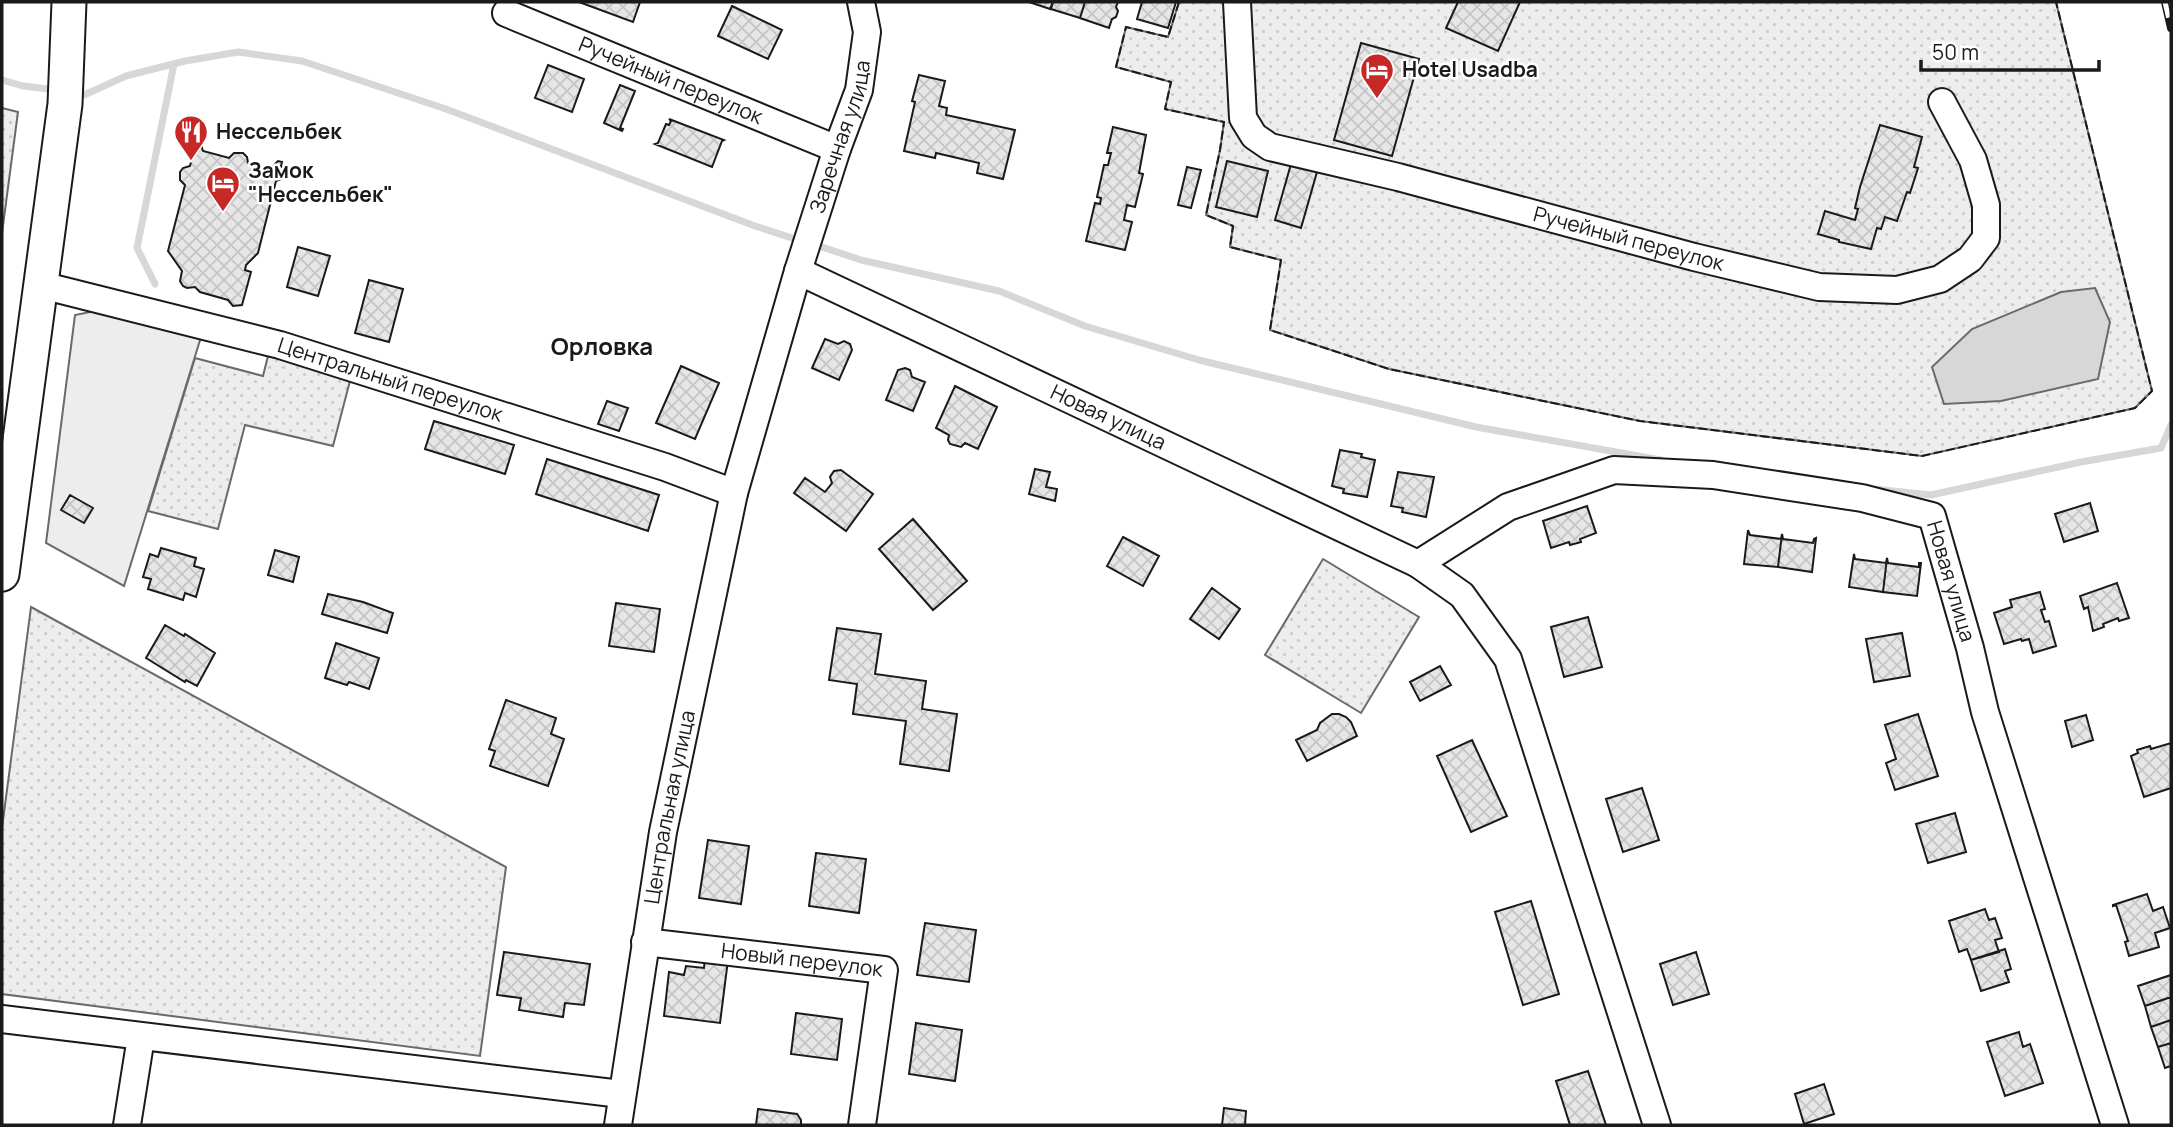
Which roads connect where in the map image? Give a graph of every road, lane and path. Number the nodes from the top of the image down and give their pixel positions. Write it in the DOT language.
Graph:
graph roads {
  1 [pos="69,2"];
  2 [pos="861,2"];
  3 [pos="1237,2"];
  4 [pos="506,13"];
  5 [pos="1942,102"];
  6 [pos="837,149"];
  7 [pos="798,271"];
  8 [pos="41,285"];
  9 [pos="734,493"];
  10 [pos="1418,564"];
  11 [pos="2,574"];
  12 [pos="645,942"];
  13 [pos="2,1019"];
  14 [pos="141,1037"];
  15 [pos="621,1094"];
  16 [pos="127,1125"];
  17 [pos="618,1125"];
  18 [pos="862,1125"];
  19 [pos="1657,1125"];
  20 [pos="2115,1125"];
  1 -- 8 [label="main road"];
  2 -- 6 [label="street, Заречная улица"];
  3 -- 5 [label="street, Ручейный переулок"];
  4 -- 6 [label="street, Ручейный переулок"];
  6 -- 7 [label="street, Заречная улица"];
  7 -- 9 [label="street, Заречная улица"];
  7 -- 10 [label="street, Новая улица"];
  8 -- 9 [label="street, Центральный переулок"];
  8 -- 11 [label="main road"];
  9 -- 12 [label="street, Центральная улица"];
  10 -- 19 [label="street, Новая улица"];
  10 -- 20 [label="street, Новая улица"];
  12 -- 15 [label="street, Центральная улица"];
  12 -- 18 [label="street, Новый переулок"];
  13 -- 14 [label="street"];
  14 -- 15 [label="street"];
  14 -- 16 [label="street"];
  15 -- 17 [label="street, Центральная улица"];
}
